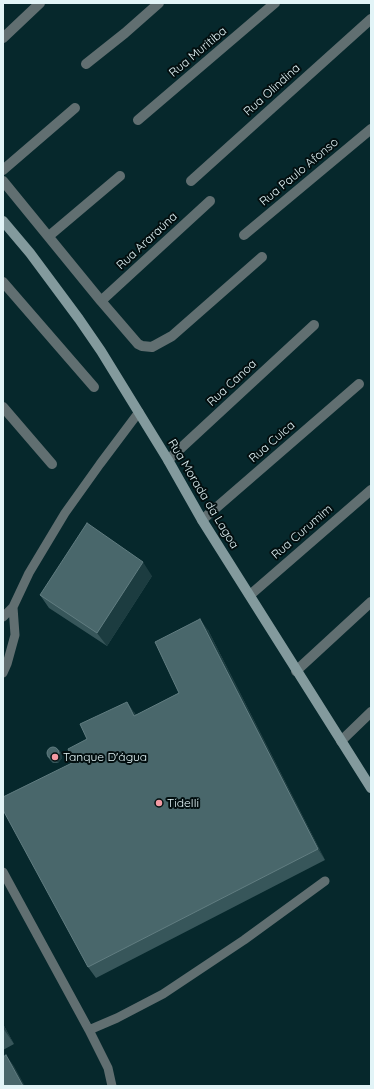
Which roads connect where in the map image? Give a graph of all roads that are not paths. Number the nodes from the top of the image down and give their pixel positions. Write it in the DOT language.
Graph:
graph roads {
  1 [pos="40,3"];
  2 [pos="159,3"];
  3 [pos="275,3"];
  4 [pos="371,19"];
  5 [pos="3,38"];
  6 [pos="86,64"];
  7 [pos="75,108"];
  8 [pos="138,120"];
  9 [pos="371,129"];
  10 [pos="3,170"];
  11 [pos="120,176"];
  12 [pos="3,181"];
  13 [pos="191,181"];
  14 [pos="210,201"];
  15 [pos="3,221"];
  16 [pos="244,235"];
  17 [pos="49,236"];
  18 [pos="262,257"];
  19 [pos="3,282"];
  20 [pos="101,301"];
  21 [pos="314,325"];
  22 [pos="359,384"];
  23 [pos="94,387"];
  24 [pos="3,408"];
  25 [pos="139,412"];
  26 [pos="168,460"];
  27 [pos="52,464"];
  28 [pos="371,490"];
  29 [pos="202,520"];
  30 [pos="250,595"];
  31 [pos="371,602"];
  32 [pos="12,607"];
  33 [pos="3,617"];
  34 [pos="296,671"];
  35 [pos="3,673"];
  36 [pos="371,712"];
  37 [pos="340,740"];
  38 [pos="371,788"];
  39 [pos="3,872"];
  40 [pos="326,881"];
  41 [pos="89,1030"];
  42 [pos="112,1086"];
  1 -- 5 [label="street"];
  2 -- 6 [label="street"];
  3 -- 8 [label="street, Rua Muritiba"];
  4 -- 13 [label="street, Rua Olindina"];
  7 -- 10 [label="street"];
  9 -- 16 [label="street, Rua Paulo Afonso"];
  11 -- 17 [label="street"];
  12 -- 17 [label="street"];
  14 -- 20 [label="street, Rua Araraúna"];
  15 -- 25 [label="street, Rua Morada da Lagoa"];
  17 -- 20 [label="street"];
  18 -- 20 [label="street"];
  19 -- 23 [label="street"];
  21 -- 26 [label="street, Rua Canoa"];
  22 -- 29 [label="street, Rua Cuica"];
  24 -- 27 [label="street"];
  25 -- 26 [label="street, Rua Morada da Lagoa"];
  25 -- 32 [label="lane"];
  26 -- 29 [label="street, Rua Morada da Lagoa"];
  28 -- 30 [label="street, Rua Curumim"];
  29 -- 30 [label="street, Rua Morada da Lagoa"];
  30 -- 34 [label="street, Rua Morada da Lagoa"];
  31 -- 34 [label="street"];
  32 -- 33 [label="lane"];
  32 -- 35 [label="lane"];
  34 -- 37 [label="street, Rua Morada da Lagoa"];
  36 -- 37 [label="street"];
  37 -- 38 [label="street, Rua Morada da Lagoa"];
  39 -- 41 [label="lane"];
  40 -- 41 [label="lane"];
  41 -- 42 [label="lane"];
}
